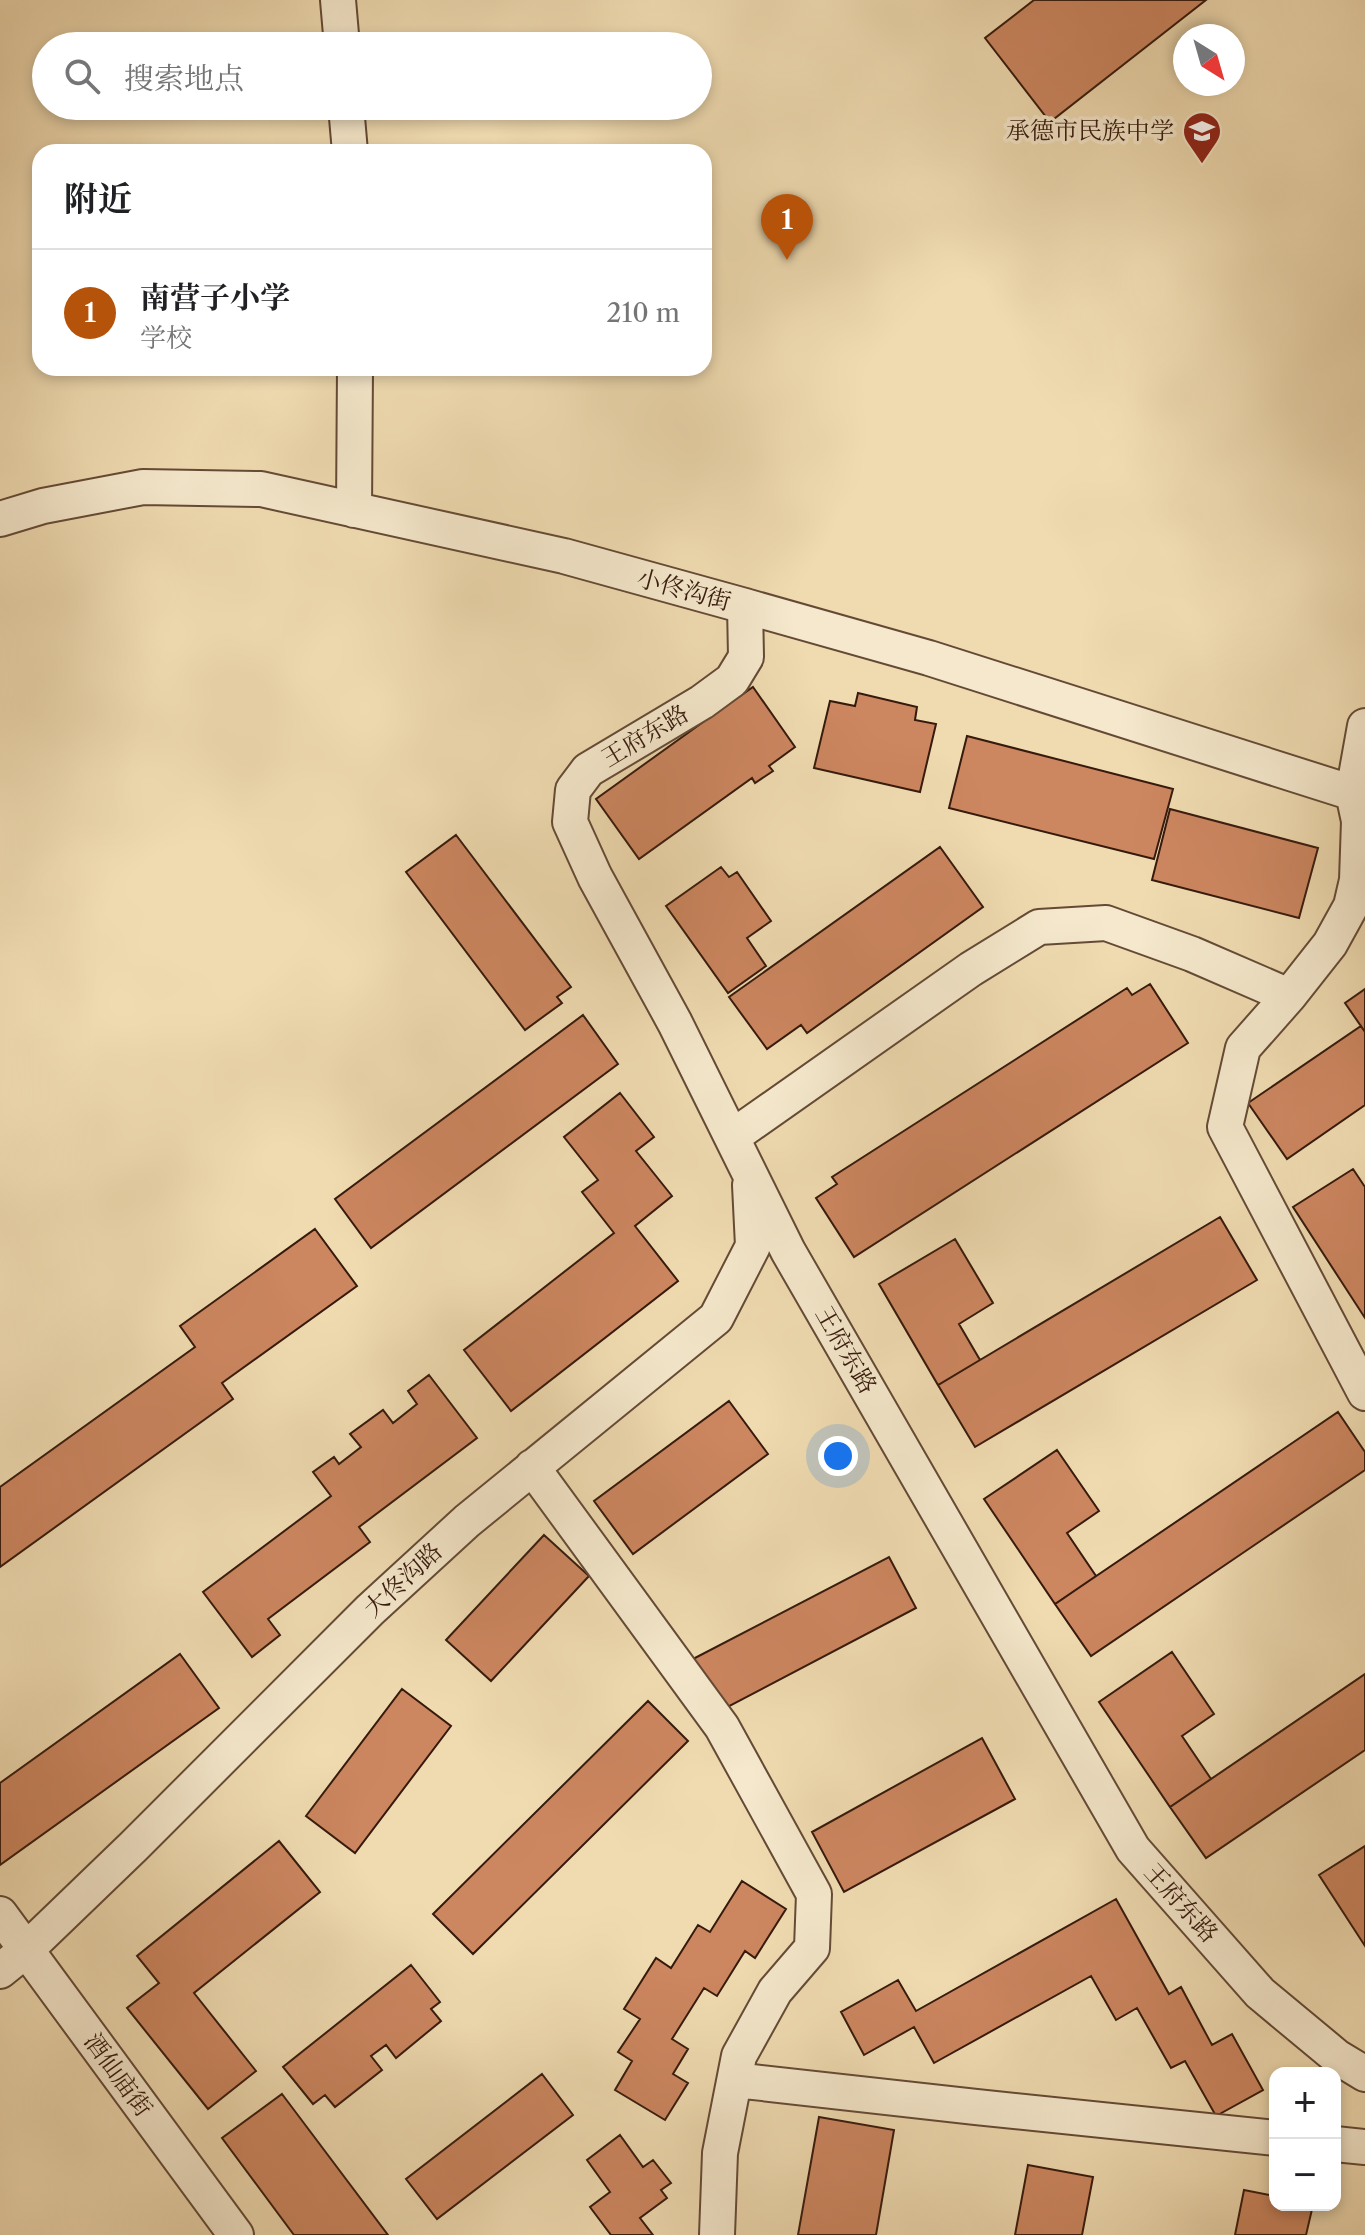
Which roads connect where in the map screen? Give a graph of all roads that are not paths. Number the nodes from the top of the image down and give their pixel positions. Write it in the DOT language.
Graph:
graph roads {
  1 [pos="338,0"];
  2 [pos="341,32"];
  3 [pos="347,120"];
  4 [pos="349,144"];
  5 [pos="355,376"];
  6 [pos="354,510"];
  7 [pos="0,519"];
  8 [pos="745,606"];
  9 [pos="1365,726"];
  10 [pos="1353,793"];
  11 [pos="1289,996"];
  12 [pos="732,1137"];
  13 [pos="749,1173"];
  14 [pos="1365,1393"];
  15 [pos="532,1467"];
  16 [pos="0,1914"];
  17 [pos="26,1950"];
  18 [pos="0,1971"];
  19 [pos="1365,2074"];
  20 [pos="735,2080"];
  21 [pos="1269,2137"];
  22 [pos="1341,2145"];
  23 [pos="1365,2147"];
  24 [pos="236,2235"];
  25 [pos="717,2235"];
  1 -- 2 [label="street"];
  3 -- 4 [label="street"];
  5 -- 6 [label="street"];
  6 -- 7 [label="street, 小佟沟街"];
  6 -- 8 [label="street, 小佟沟街"];
  8 -- 10 [label="street, 小佟沟街"];
  8 -- 12 [label="street, 王府东路"];
  9 -- 10 [label="street"];
  10 -- 11 [label="street"];
  11 -- 12 [label="street"];
  11 -- 14 [label="street"];
  12 -- 13 [label="street, 王府东路"];
  13 -- 15 [label="street, 大佟沟路"];
  13 -- 19 [label="street, 王府东路"];
  15 -- 17 [label="street, 大佟沟路"];
  15 -- 20 [label="street"];
  16 -- 17 [label="street, 酒仙庙街"];
  17 -- 18 [label="street, 大佟沟路"];
  17 -- 24 [label="street, 酒仙庙街"];
  20 -- 21 [label="street"];
  20 -- 25 [label="street"];
  22 -- 23 [label="street"];
}
